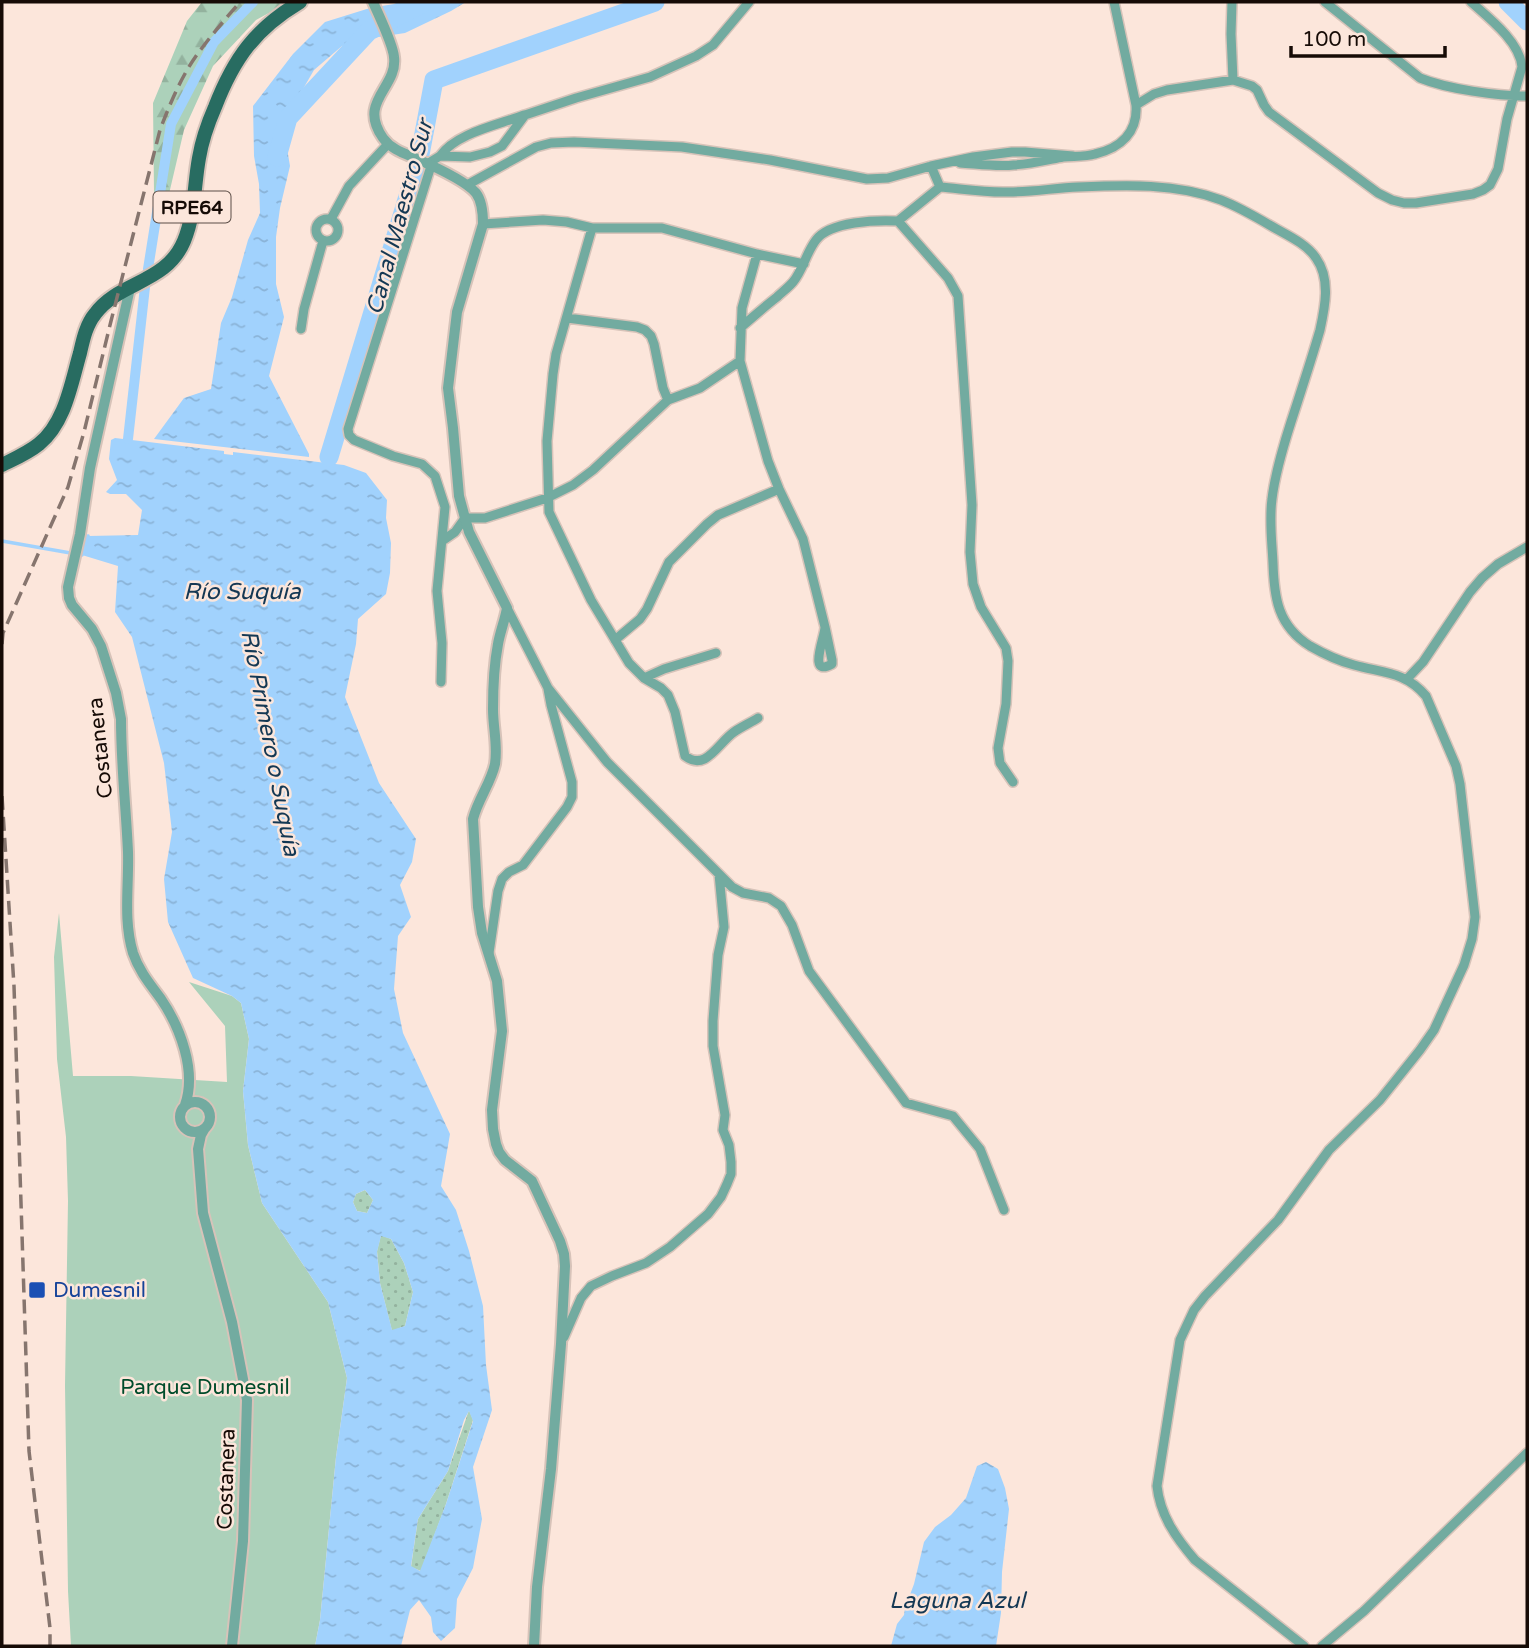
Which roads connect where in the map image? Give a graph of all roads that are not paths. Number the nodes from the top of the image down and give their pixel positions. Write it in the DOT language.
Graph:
graph roads {
  1 [pos="300,2"];
  2 [pos="373,2"];
  3 [pos="749,2"];
  4 [pos="1114,2"];
  5 [pos="1232,2"];
  6 [pos="1325,2"];
  7 [pos="1471,2"];
  8 [pos="1233,79"];
  9 [pos="1513,96"];
  10 [pos="1527,96"];
  11 [pos="1136,105"];
  12 [pos="525,115"];
  13 [pos="388,144"];
  14 [pos="440,156"];
  15 [pos="429,165"];
  16 [pos="931,166"];
  17 [pos="467,185"];
  18 [pos="940,187"];
  19 [pos="331,219"];
  20 [pos="898,221"];
  21 [pos="483,224"];
  22 [pos="592,228"];
  23 [pos="323,241"];
  24 [pos="757,254"];
  25 [pos="804,264"];
  26 [pos="130,288"];
  27 [pos="567,318"];
  28 [pos="740,328"];
  29 [pos="301,329"];
  30 [pos="740,361"];
  31 [pos="668,400"];
  32 [pos="2,465"];
  33 [pos="779,489"];
  34 [pos="547,498"];
  35 [pos="465,518"];
  36 [pos="442,541"];
  37 [pos="1527,547"];
  38 [pos="507,608"];
  39 [pos="825,627"];
  40 [pos="615,640"];
  41 [pos="716,653"];
  42 [pos="644,678"];
  43 [pos="1407,679"];
  44 [pos="441,682"];
  45 [pos="548,688"];
  46 [pos="758,718"];
  47 [pos="1013,782"];
  48 [pos="719,874"];
  49 [pos="489,953"];
  50 [pos="189,1083"];
  51 [pos="200,1102"];
  52 [pos="185,1105"];
  53 [pos="205,1128"];
  54 [pos="188,1130"];
  55 [pos="198,1149"];
  56 [pos="1003,1210"];
  57 [pos="561,1344"];
  58 [pos="1527,1453"];
  59 [pos="232,1646"];
  60 [pos="534,1646"];
  61 [pos="1304,1646"];
  62 [pos="1322,1646"];
  1 -- 26 [label="main road, RPE64"];
  2 -- 13 [label="street"];
  3 -- 12 [label="street"];
  4 -- 11 [label="street"];
  5 -- 8 [label="street"];
  6 -- 9 [label="street"];
  7 -- 9 [label="street"];
  8 -- 9 [label="street"];
  8 -- 11 [label="street"];
  9 -- 10 [label="street"];
  11 -- 16 [label="street"];
  12 -- 14 [label="street"];
  12 -- 14 [label="street"];
  13 -- 15 [label="street"];
  13 -- 19 [label="street"];
  14 -- 15 [label="street"];
  15 -- 17 [label="street"];
  15 -- 36 [label="street"];
  16 -- 17 [label="street"];
  16 -- 18 [label="street"];
  17 -- 21 [label="street"];
  18 -- 20 [label="street"];
  18 -- 43 [label="street"];
  19 -- 23 [label="street"];
  19 -- 23 [label="street"];
  20 -- 25 [label="street"];
  20 -- 47 [label="street"];
  21 -- 22 [label="street"];
  21 -- 35 [label="street"];
  22 -- 24 [label="street"];
  22 -- 27 [label="street"];
  23 -- 29 [label="street"];
  24 -- 25 [label="street"];
  24 -- 28 [label="street"];
  25 -- 28 [label="street"];
  26 -- 32 [label="main road, RPE64"];
  26 -- 50 [label="street, Costanera"];
  27 -- 31 [label="street"];
  27 -- 34 [label="street"];
  28 -- 30 [label="street"];
  30 -- 31 [label="street"];
  30 -- 33 [label="street"];
  31 -- 34 [label="street"];
  33 -- 39 [label="street"];
  33 -- 40 [label="street"];
  34 -- 35 [label="street"];
  34 -- 40 [label="street"];
  35 -- 36 [label="street"];
  35 -- 38 [label="street"];
  36 -- 44 [label="street"];
  37 -- 43 [label="street"];
  38 -- 45 [label="street"];
  38 -- 49 [label="street"];
  40 -- 42 [label="street"];
  41 -- 42 [label="street"];
  42 -- 46 [label="street"];
  43 -- 61 [label="street"];
  45 -- 48 [label="street"];
  45 -- 49 [label="street"];
  48 -- 56 [label="street"];
  48 -- 57 [label="street"];
  49 -- 57 [label="street"];
  50 -- 51 [label="street, Costanera"];
  50 -- 52 [label="street, Costanera"];
  51 -- 52 [label="street"];
  51 -- 53 [label="street, Costanera"];
  52 -- 54 [label="street, Costanera"];
  53 -- 54 [label="street"];
  53 -- 55 [label="street, Costanera"];
  54 -- 55 [label="street, Costanera"];
  55 -- 59 [label="street, Costanera"];
  57 -- 60 [label="street"];
  58 -- 62 [label="street"];
}
